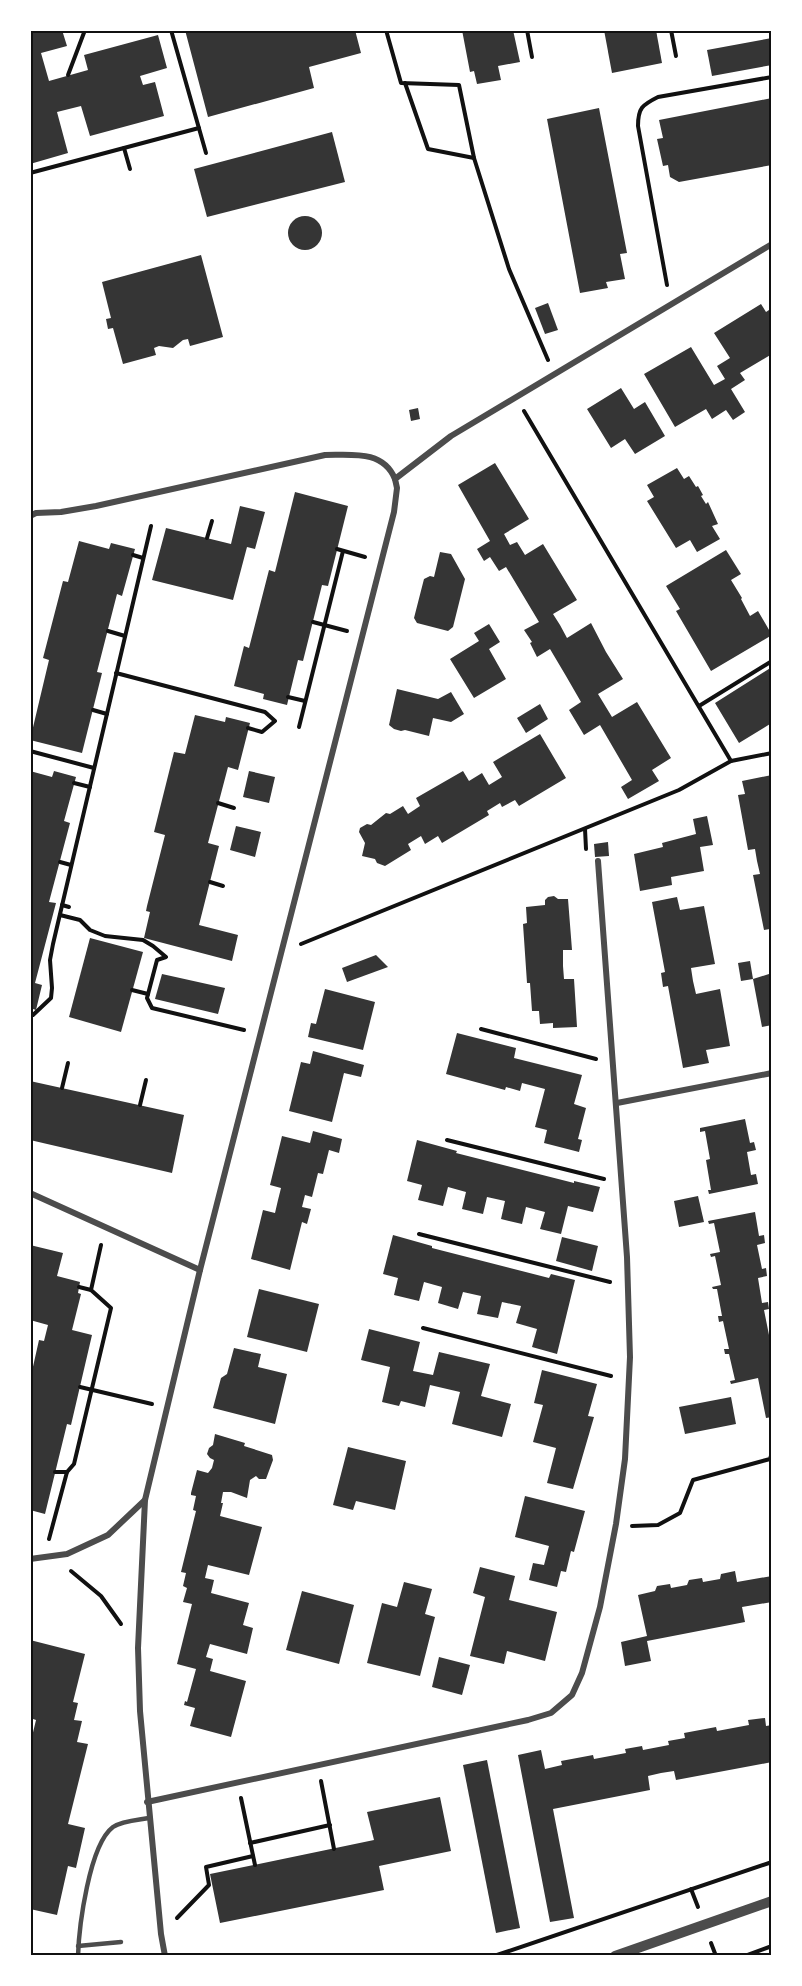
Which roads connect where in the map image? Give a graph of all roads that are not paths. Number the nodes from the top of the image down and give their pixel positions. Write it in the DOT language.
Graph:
graph roads {
  1 [pos="772,244"];
  2 [pos="395,479"];
  3 [pos="30,516"];
  4 [pos="598,861"];
  5 [pos="772,1073"];
  6 [pos="617,1102"];
  7 [pos="30,1193"];
  8 [pos="200,1270"];
  9 [pos="145,1500"];
  10 [pos="30,1558"];
  11 [pos="147,1802"];
  12 [pos="149,1818"];
  13 [pos="772,1901"];
  14 [pos="121,1942"];
  15 [pos="78,1946"];
  16 [pos="78,1956"];
  17 [pos="165,1956"];
  18 [pos="615,1956"];
  1 -- 2 [label="street"];
  2 -- 3 [label="street"];
  2 -- 8 [label="street"];
  4 -- 6 [label="street"];
  5 -- 6 [label="street"];
  6 -- 11 [label="street"];
  7 -- 8 [label="street"];
  8 -- 9 [label="street"];
  9 -- 10 [label="street"];
  9 -- 11 [label="street"];
  11 -- 12 [label="street"];
  12 -- 15 [label="lane"];
  12 -- 17 [label="street"];
  13 -- 18 [label="street"];
  14 -- 15 [label="lane"];
  15 -- 16 [label="lane"];
}
